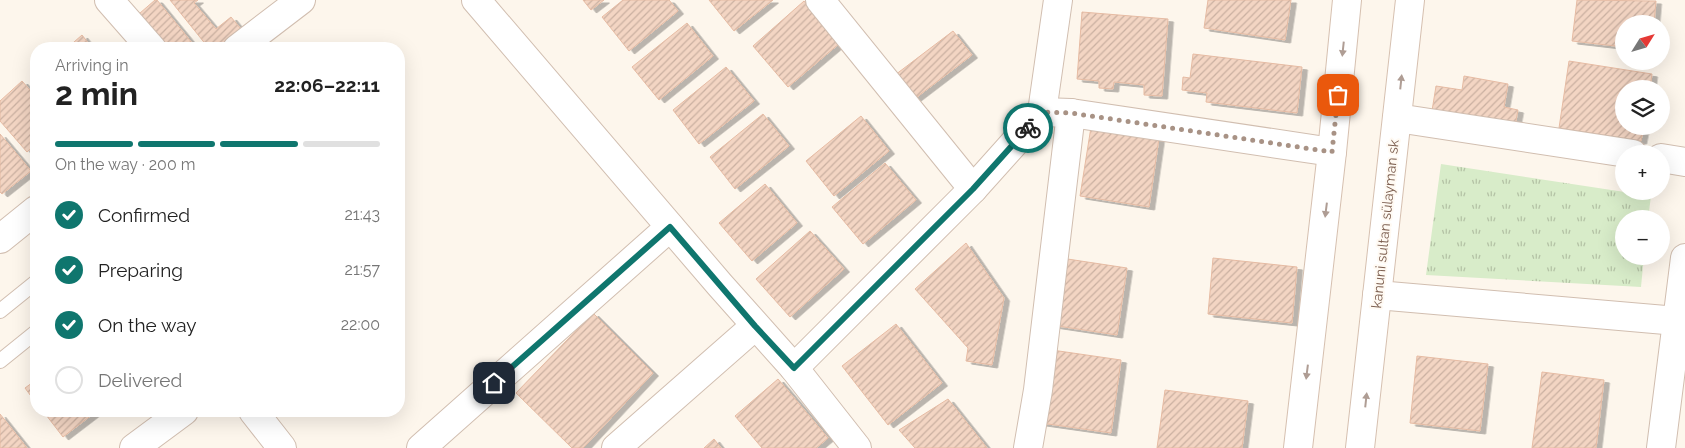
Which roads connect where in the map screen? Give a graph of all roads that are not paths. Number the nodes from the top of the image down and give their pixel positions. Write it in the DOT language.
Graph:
graph roads {
  1 [pos="109,0"];
  2 [pos="301,0"];
  3 [pos="476,0"];
  4 [pos="820,0"];
  5 [pos="1058,0"];
  6 [pos="1348,0"];
  7 [pos="1410,0"];
  8 [pos="146,42"];
  9 [pos="246,42"];
  10 [pos="1042,112"];
  11 [pos="1071,113"];
  12 [pos="1397,118"];
  13 [pos="1615,151"];
  14 [pos="1332,152"];
  15 [pos="1670,160"];
  16 [pos="1685,162"];
  17 [pos="973,189"];
  18 [pos="30,215"];
  19 [pos="670,227"];
  20 [pos="0,239"];
  21 [pos="1685,258"];
  22 [pos="30,287"];
  23 [pos="1377,295"];
  24 [pos="0,311"];
  25 [pos="1677,321"];
  26 [pos="755,326"];
  27 [pos="30,337"];
  28 [pos="0,361"];
  29 [pos="794,368"];
  30 [pos="176,417"];
  31 [pos="258,417"];
  32 [pos="134,448"];
  33 [pos="282,448"];
  34 [pos="421,448"];
  35 [pos="616,448"];
  36 [pos="857,448"];
  37 [pos="1028,448"];
  38 [pos="1298,448"];
  39 [pos="1360,448"];
  40 [pos="1662,448"];
  1 -- 8 [label="street"];
  2 -- 9 [label="street"];
  3 -- 19 [label="street"];
  4 -- 17 [label="street"];
  5 -- 10 [label="street"];
  6 -- 14 [label="street, one-way"];
  12 -- 7 [label="street, kanuni sultan sülayman sk, one-way"];
  10 -- 11 [label="street"];
  10 -- 17 [label="street"];
  11 -- 14 [label="street"];
  11 -- 37 [label="street"];
  12 -- 13 [label="street"];
  12 -- 23 [label="street, kanuni sultan sülayman sk"];
  14 -- 38 [label="street, one-way"];
  15 -- 16 [label="street"];
  17 -- 29 [label="street"];
  18 -- 20 [label="street"];
  19 -- 26 [label="street"];
  19 -- 34 [label="street"];
  21 -- 25 [label="street"];
  22 -- 24 [label="lane"];
  23 -- 25 [label="street"];
  39 -- 23 [label="street, kanuni sultan sülayman sk, one-way"];
  25 -- 40 [label="street"];
  26 -- 29 [label="street"];
  26 -- 35 [label="street"];
  27 -- 28 [label="lane"];
  29 -- 36 [label="street"];
  30 -- 32 [label="street"];
  31 -- 33 [label="street"];
}
